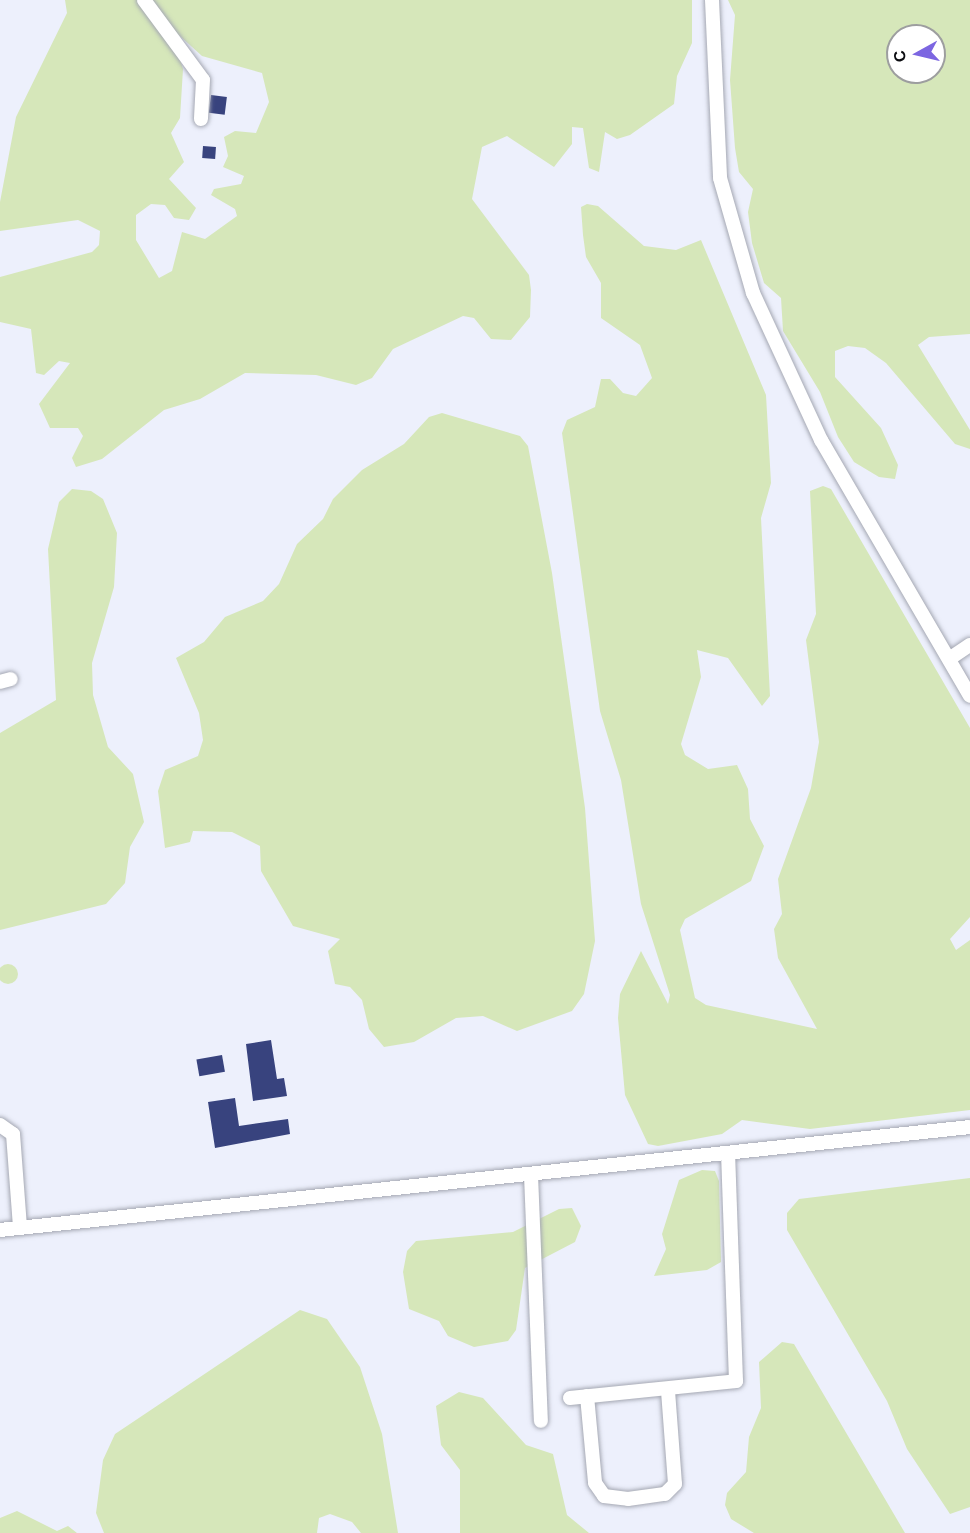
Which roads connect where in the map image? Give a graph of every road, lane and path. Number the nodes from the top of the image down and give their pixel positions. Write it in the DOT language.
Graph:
graph roads {
  1 [pos="144,0"];
  2 [pos="712,0"];
  3 [pos="201,118"];
  4 [pos="970,645"];
  5 [pos="948,659"];
  6 [pos="970,696"];
  7 [pos="0,1125"];
  8 [pos="970,1127"];
  9 [pos="728,1154"];
  10 [pos="531,1175"];
  11 [pos="20,1228"];
  12 [pos="0,1230"];
  13 [pos="668,1389"];
  14 [pos="587,1396"];
  15 [pos="570,1398"];
  16 [pos="541,1421"];
  1 -- 3 [label="street"];
  2 -- 5 [label="street"];
  4 -- 5 [label="street"];
  5 -- 6 [label="street"];
  7 -- 11 [label="street"];
  8 -- 9 [label="street"];
  9 -- 10 [label="street"];
  9 -- 13 [label="street"];
  10 -- 11 [label="street"];
  10 -- 16 [label="street"];
  11 -- 12 [label="street"];
  13 -- 14 [label="street"];
  13 -- 14 [label="street"];
  14 -- 15 [label="street"];
}
